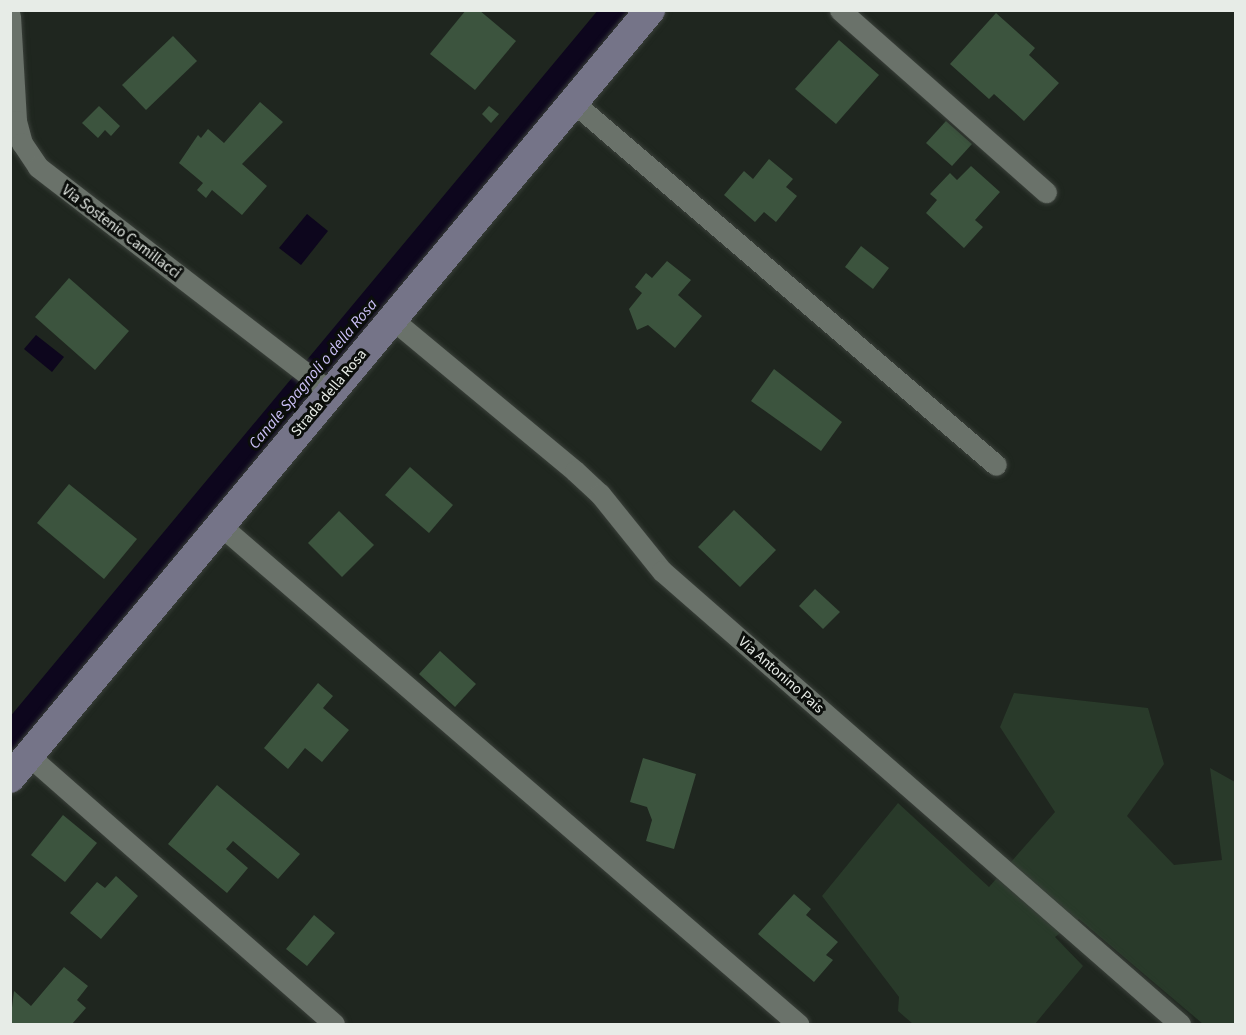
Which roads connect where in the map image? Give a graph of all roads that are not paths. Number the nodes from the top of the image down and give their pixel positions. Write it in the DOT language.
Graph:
graph roads {
  1 [pos="650,10"];
  2 [pos="840,10"];
  3 [pos="10,16"];
  4 [pos="573,102"];
  5 [pos="1046,192"];
  6 [pos="392,319"];
  7 [pos="330,392"];
  8 [pos="996,465"];
  9 [pos="220,525"];
  10 [pos="19,766"];
  11 [pos="334,1024"];
  12 [pos="798,1024"];
  13 [pos="1180,1024"];
  1 -- 4 [label="street, Strada della Rosa"];
  2 -- 5 [label="street"];
  3 -- 7 [label="street, Via Sostenio Camillacci"];
  4 -- 6 [label="street, Strada della Rosa"];
  4 -- 8 [label="street"];
  6 -- 7 [label="street, Strada della Rosa"];
  6 -- 13 [label="street, Via Antonino Pais"];
  7 -- 9 [label="street, Strada della Rosa"];
  9 -- 10 [label="street, Strada della Rosa"];
  9 -- 12 [label="street"];
  10 -- 11 [label="street"];
}
